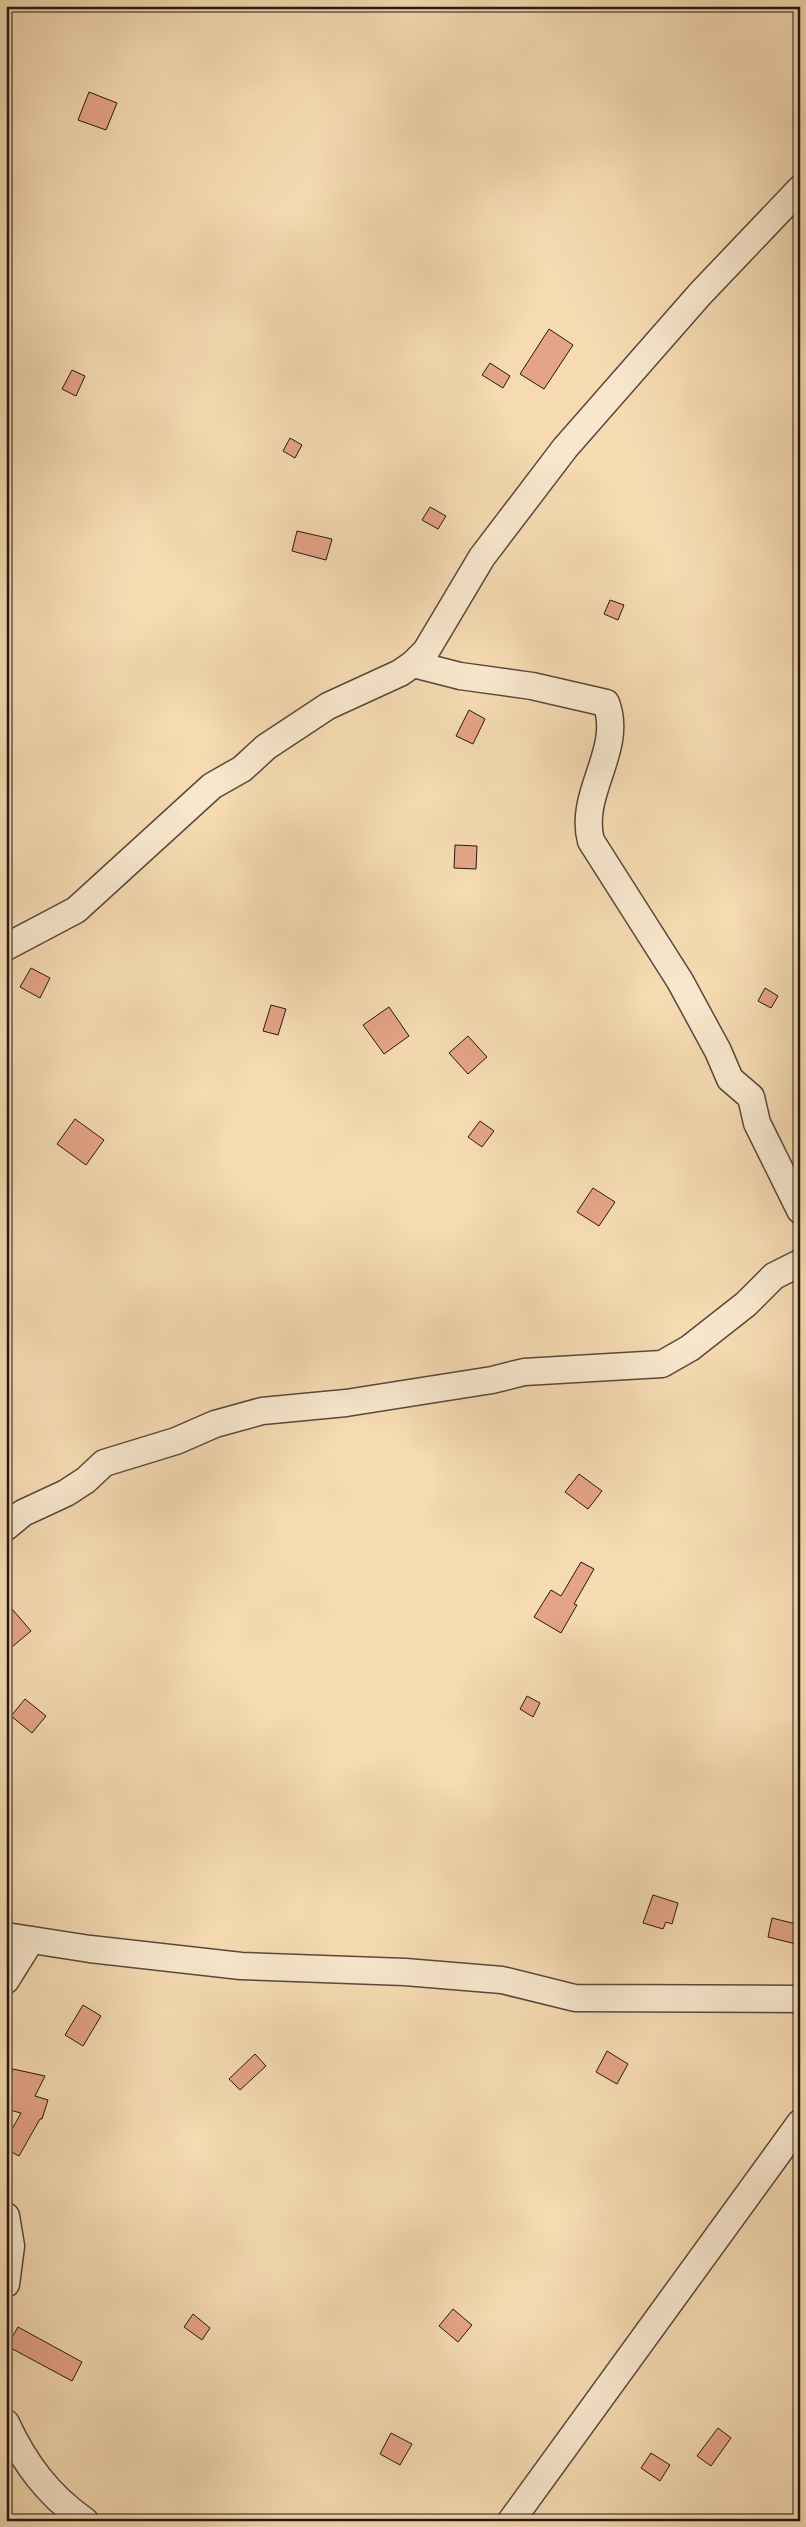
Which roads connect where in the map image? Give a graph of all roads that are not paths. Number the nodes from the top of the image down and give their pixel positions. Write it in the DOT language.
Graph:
graph roads {
  1 [pos="800,188"];
  2 [pos="413,664"];
  3 [pos="6,948"];
  4 [pos="800,1210"];
  5 [pos="800,1263"];
  6 [pos="6,1527"];
  7 [pos="18,1938"];
  8 [pos="6,1980"];
  9 [pos="800,1998"];
  10 [pos="800,2123"];
  11 [pos="6,2216"];
  12 [pos="6,2284"];
  13 [pos="6,2423"];
  14 [pos="84,2521"];
  15 [pos="511,2521"];
  1 -- 2 [label="street"];
  2 -- 3 [label="street"];
  2 -- 4 [label="street"];
  5 -- 6 [label="street"];
  7 -- 8 [label="street"];
  7 -- 9 [label="street"];
  10 -- 15 [label="street"];
  11 -- 12 [label="street"];
  13 -- 14 [label="street"];
}
